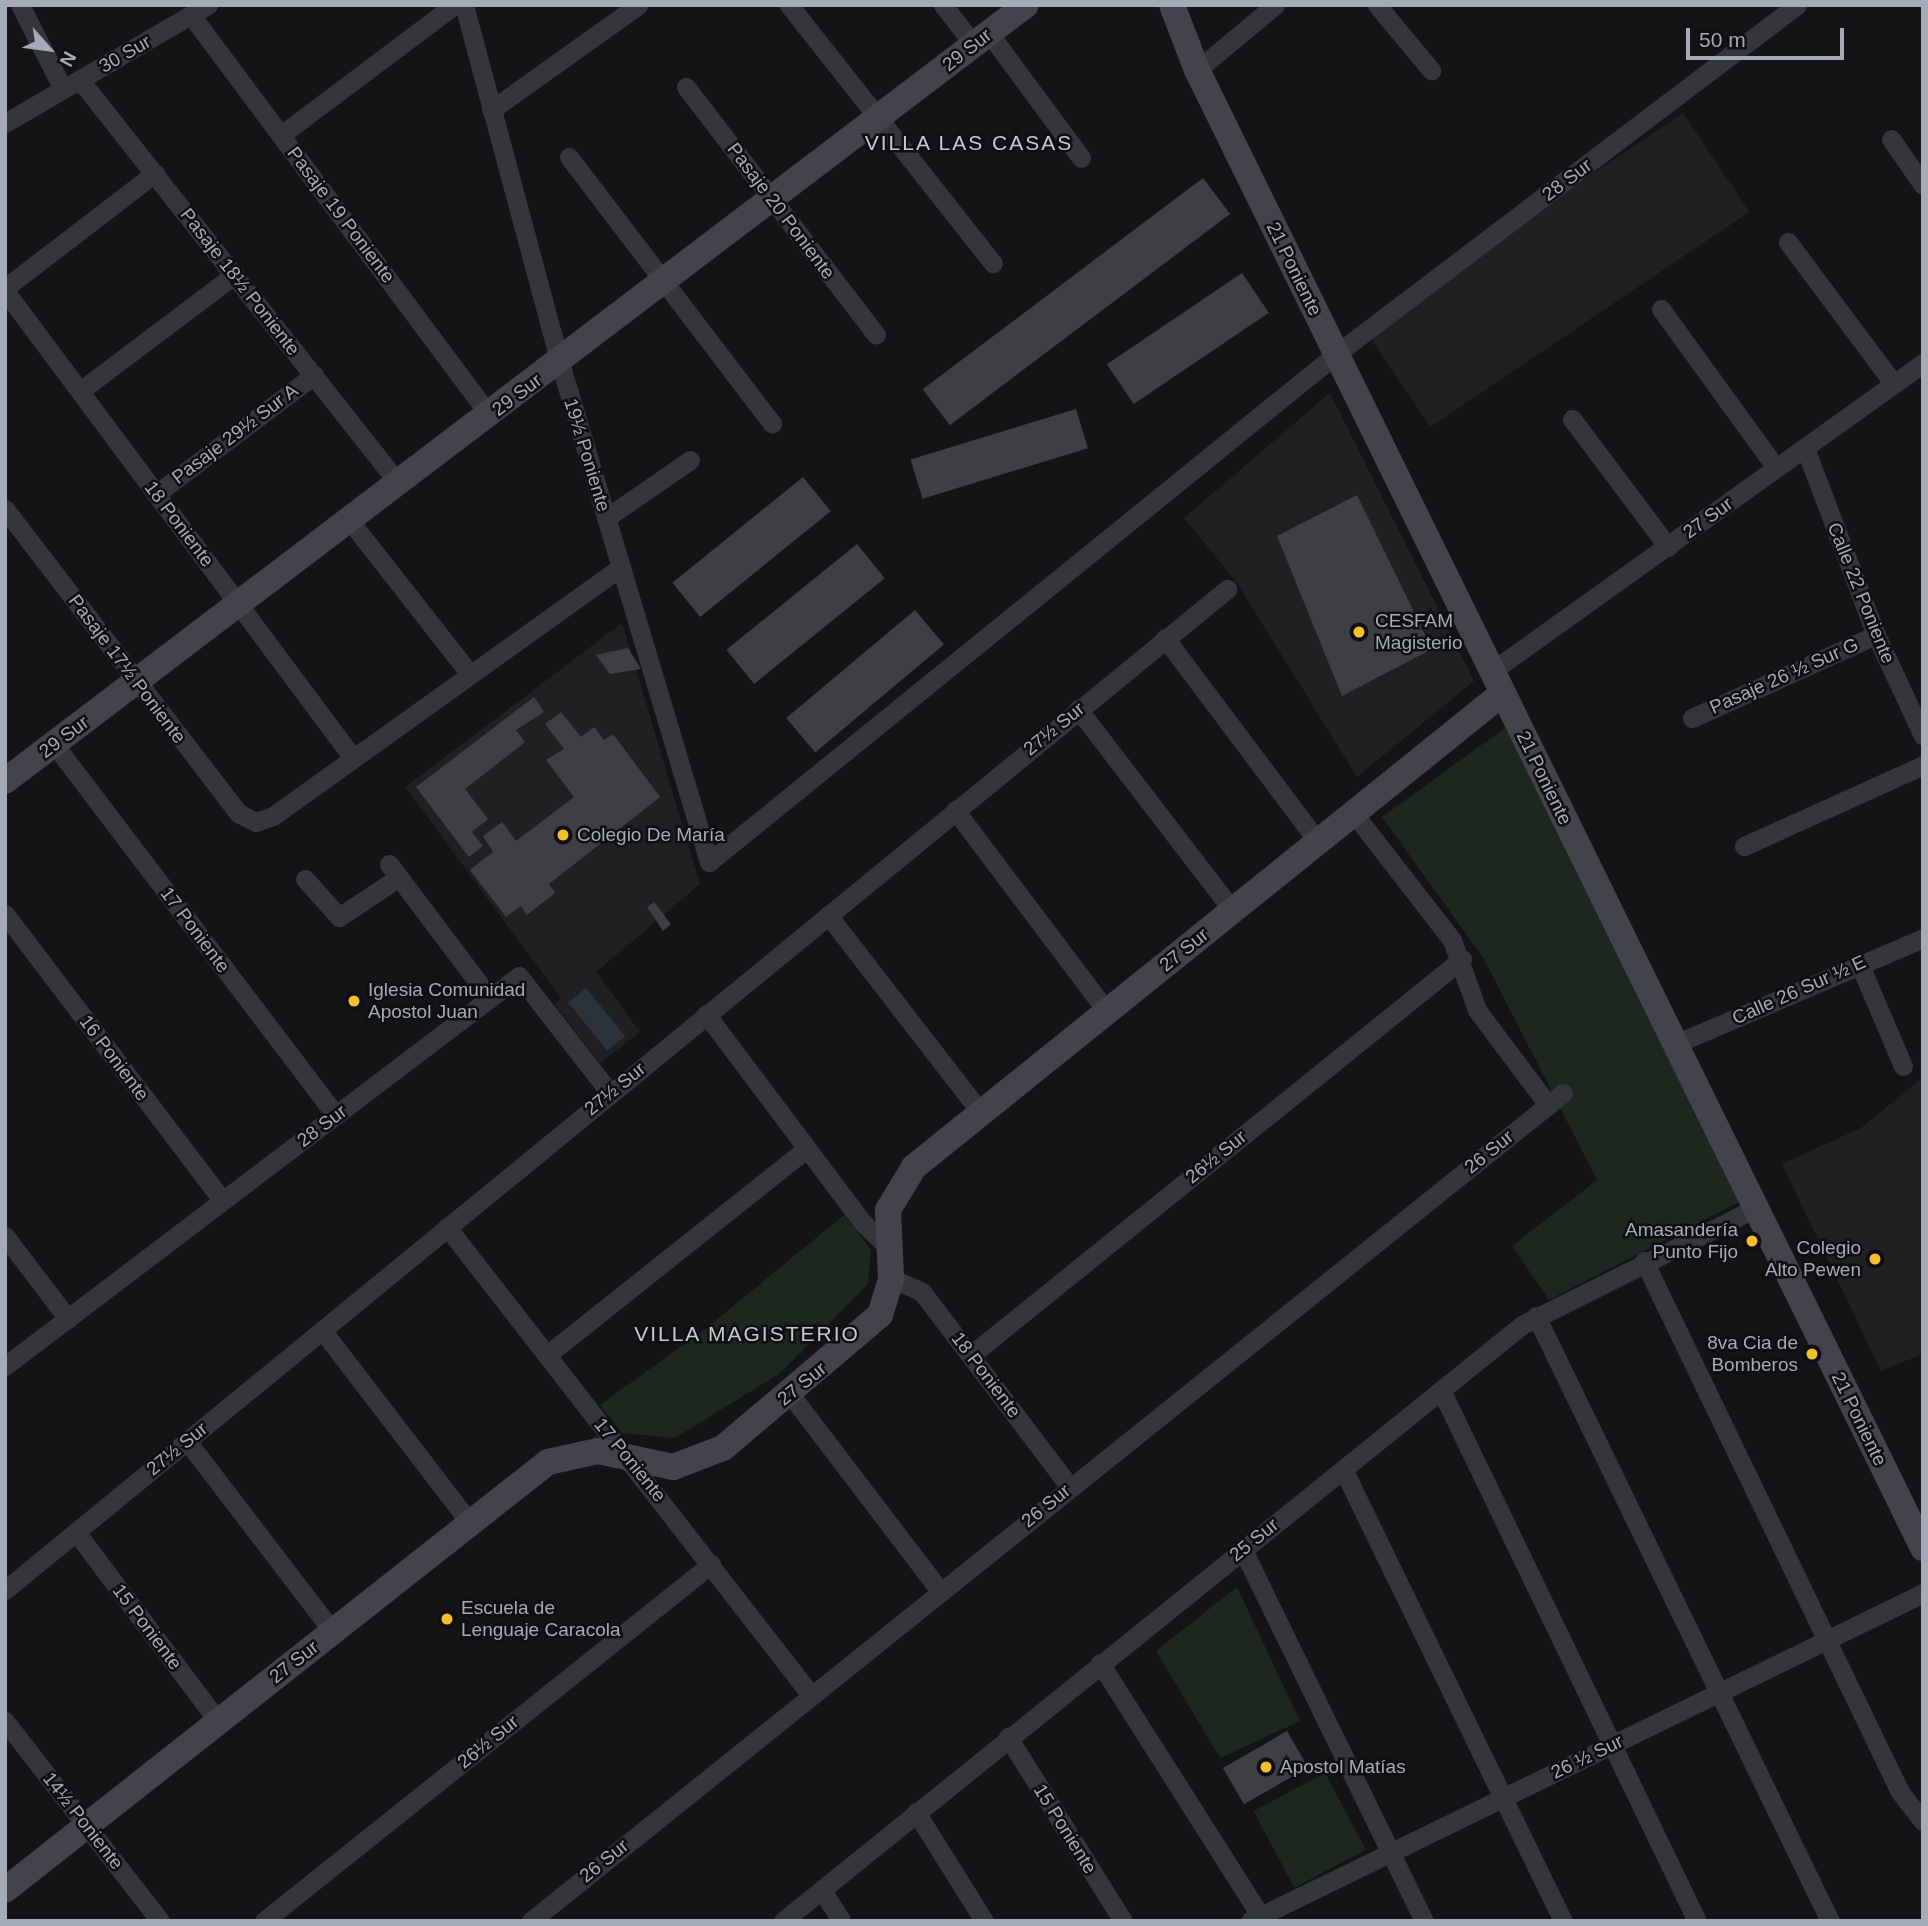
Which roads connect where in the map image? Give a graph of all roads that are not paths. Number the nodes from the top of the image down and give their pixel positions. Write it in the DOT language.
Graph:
graph roads {
  1 [pos="20,5"];
  2 [pos="454,5"];
  3 [pos="464,5"];
  4 [pos="638,5"];
  5 [pos="789,5"];
  6 [pos="943,5"];
  7 [pos="1026,5"];
  8 [pos="1172,5"];
  9 [pos="1275,5"];
  10 [pos="1377,5"];
  11 [pos="1797,5"];
  12 [pos="200,10"];
  13 [pos="981,39"];
  14 [pos="1197,70"];
  15 [pos="1431,71"];
  16 [pos="80,80"];
  17 [pos="687,87"];
  18 [pos="63,89"];
  19 [pos="491,110"];
  20 [pos="878,119"];
  21 [pos="5,123"];
  22 [pos="281,135"];
  23 [pos="1891,139"];
  24 [pos="569,157"];
  25 [pos="1081,158"];
  26 [pos="155,173"];
  27 [pos="1923,185"];
  28 [pos="772,199"];
  29 [pos="1788,242"];
  30 [pos="993,263"];
  31 [pos="234,275"];
  32 [pos="664,282"];
  33 [pos="5,290"];
  34 [pos="1661,309"];
  35 [pos="876,335"];
  36 [pos="1336,354"];
  37 [pos="559,363"];
  38 [pos="1923,363"];
  39 [pos="314,375"];
  40 [pos="1894,384"];
  41 [pos="80,391"];
  42 [pos="490,416"];
  43 [pos="1572,419"];
  44 [pos="772,423"];
  45 [pos="1805,448"];
  46 [pos="690,460"];
  47 [pos="1776,468"];
  48 [pos="399,484"];
  49 [pos="156,494"];
  50 [pos="5,509"];
  51 [pos="606,518"];
  52 [pos="350,521"];
  53 [pos="1668,547"];
  54 [pos="621,567"];
  55 [pos="1227,589"];
  56 [pos="239,605"];
  57 [pos="1876,635"];
  58 [pos="1165,638"];
  59 [pos="469,673"];
  60 [pos="136,682"];
  61 [pos="1497,682"];
  62 [pos="1078,709"];
  63 [pos="1692,718"];
  64 [pos="1923,736"];
  65 [pos="54,744"];
  66 [pos="353,758"];
  67 [pos="1923,765"];
  68 [pos="5,781"];
  69 [pos="956,810"];
  70 [pos="1355,815"];
  71 [pos="1319,843"];
  72 [pos="1744,846"];
  73 [pos="709,862"];
  74 [pos="305,879"];
  75 [pos="1233,911"];
  76 [pos="5,914"];
  77 [pos="828,915"];
  78 [pos="1923,938"];
  79 [pos="1462,959"];
  80 [pos="1858,963"];
  81 [pos="490,999"];
  82 [pos="1107,1012"];
  83 [pos="706,1014"];
  84 [pos="1675,1044"];
  85 [pos="1903,1066"];
  86 [pos="610,1093"];
  87 [pos="981,1113"];
  88 [pos="336,1115"];
  89 [pos="807,1148"];
  90 [pos="222,1201"];
  91 [pos="1756,1208"];
  92 [pos="447,1227"];
  93 [pos="5,1236"];
  94 [pos="887,1246"];
  95 [pos="1644,1261"];
  96 [pos="891,1278"];
  97 [pos="1536,1316"];
  98 [pos="68,1319"];
  99 [pos="322,1330"];
  100 [pos="971,1355"];
  101 [pos="547,1356"];
  102 [pos="5,1366"];
  103 [pos="1441,1390"];
  104 [pos="790,1394"];
  105 [pos="187,1441"];
  106 [pos="633,1461"];
  107 [pos="1343,1469"];
  108 [pos="1070,1487"];
  109 [pos="470,1523"];
  110 [pos="76,1532"];
  111 [pos="1923,1548"];
  112 [pos="1243,1550"];
  113 [pos="711,1564"];
  114 [pos="5,1590"];
  115 [pos="940,1591"];
  116 [pos="1923,1593"];
  117 [pos="333,1632"];
  118 [pos="1827,1640"];
  119 [pos="1100,1663"];
  120 [pos="1720,1693"];
  121 [pos="811,1695"];
  122 [pos="5,1721"];
  123 [pos="218,1721"];
  124 [pos="1007,1737"];
  125 [pos="1612,1746"];
  126 [pos="1503,1797"];
  127 [pos="916,1812"];
  128 [pos="1923,1821"];
  129 [pos="87,1825"];
  130 [pos="1390,1853"];
  131 [pos="5,1890"];
  132 [pos="822,1890"];
  133 [pos="1258,1919"];
  134 [pos="160,1921"];
  135 [pos="264,1921"];
  136 [pos="531,1921"];
  137 [pos="783,1921"];
  138 [pos="841,1921"];
  139 [pos="984,1921"];
  140 [pos="1123,1921"];
  141 [pos="1424,1921"];
  142 [pos="1563,1921"];
  143 [pos="1697,1921"];
  144 [pos="1830,1921"];
  1 -- 18 [label="street"];
  2 -- 22 [label="street"];
  3 -- 19 [label="street, 19½ Poniente"];
  4 -- 19 [label="street"];
  5 -- 20 [label="street"];
  6 -- 13 [label="street"];
  7 -- 13 [label="street, 29 Sur"];
  8 -- 14 [label="street, 21 Poniente"];
  9 -- 14 [label="street"];
  10 -- 15 [label="street"];
  11 -- 36 [label="street, 28 Sur"];
  12 -- 16 [label="street, 30 Sur"];
  12 -- 22 [label="street, Pasaje 19 Poniente"];
  13 -- 20 [label="street, 29 Sur"];
  13 -- 25 [label="street"];
  14 -- 36 [label="street, 21 Poniente"];
  16 -- 18 [label="street, 30 Sur"];
  16 -- 26 [label="street, Pasaje 18½ Poniente"];
  17 -- 28 [label="street, Pasaje 20 Poniente"];
  18 -- 21 [label="street, 30 Sur"];
  19 -- 37 [label="street, 19½ Poniente"];
  20 -- 28 [label="street, 29 Sur"];
  20 -- 30 [label="street"];
  22 -- 42 [label="street, Pasaje 19 Poniente"];
  23 -- 27 [label="street"];
  24 -- 32 [label="street"];
  26 -- 31 [label="street, Pasaje 18½ Poniente"];
  26 -- 33 [label="street"];
  28 -- 32 [label="street, 29 Sur"];
  28 -- 35 [label="street, Pasaje 20 Poniente"];
  29 -- 40 [label="street"];
  31 -- 39 [label="street, Pasaje 18½ Poniente"];
  31 -- 41 [label="street"];
  32 -- 37 [label="street, 29 Sur"];
  32 -- 44 [label="street"];
  33 -- 41 [label="street, 18 Poniente"];
  34 -- 47 [label="street"];
  36 -- 61 [label="street, 21 Poniente"];
  36 -- 73 [label="street, 28 Sur"];
  37 -- 42 [label="street, 29 Sur"];
  37 -- 51 [label="street, 19½ Poniente"];
  38 -- 40 [label="street, 27 Sur"];
  39 -- 48 [label="street, Pasaje 18½ Poniente"];
  39 -- 49 [label="street, Pasaje 29½ Sur A"];
  40 -- 45 [label="street, 27 Sur"];
  41 -- 49 [label="street, 18 Poniente"];
  42 -- 48 [label="street, 29 Sur"];
  43 -- 53 [label="street"];
  45 -- 47 [label="street, 27 Sur"];
  45 -- 57 [label="street, Calle 22 Poniente"];
  46 -- 51 [label="street"];
  47 -- 53 [label="street, 27 Sur"];
  48 -- 52 [label="street, 29 Sur"];
  49 -- 56 [label="street, 18 Poniente"];
  50 -- 60 [label="street, Pasaje 17½ Poniente"];
  51 -- 54 [label="street, 19½ Poniente"];
  52 -- 56 [label="street, 29 Sur"];
  52 -- 59 [label="street"];
  53 -- 61 [label="street, 27 Sur"];
  54 -- 59 [label="street"];
  54 -- 73 [label="street, 19½ Poniente"];
  55 -- 58 [label="street, 27½ Sur"];
  56 -- 60 [label="street, 29 Sur"];
  56 -- 66 [label="street, 18 Poniente"];
  57 -- 63 [label="street, Pasaje 26 ½ Sur G"];
  57 -- 64 [label="street, Calle 22 Poniente"];
  58 -- 62 [label="street, 27½ Sur"];
  58 -- 71 [label="street"];
  59 -- 66 [label="street"];
  60 -- 65 [label="street, 29 Sur"];
  60 -- 66 [label="street, Pasaje 17½ Poniente"];
  61 -- 70 [label="street, 27 Sur"];
  61 -- 84 [label="street, 21 Poniente"];
  62 -- 69 [label="street, 27½ Sur"];
  62 -- 75 [label="street"];
  65 -- 68 [label="street, 29 Sur"];
  65 -- 88 [label="street, 17 Poniente"];
  67 -- 72 [label="street"];
  69 -- 77 [label="street, 27½ Sur"];
  69 -- 82 [label="street"];
  70 -- 71 [label="street, 27 Sur"];
  70 -- 79 [label="street"];
  71 -- 75 [label="street, 27 Sur"];
  74 -- 81 [label="street"];
  75 -- 82 [label="street, 27 Sur"];
  76 -- 90 [label="street, 16 Poniente"];
  77 -- 83 [label="street, 27½ Sur"];
  77 -- 87 [label="street"];
  78 -- 80 [label="street, Calle 26 Sur ½ E"];
  79 -- 100 [label="street, 26½ Sur"];
  79 -- 108 [label="street, 26 Sur"];
  80 -- 84 [label="street, Calle 26 Sur ½ E"];
  80 -- 85 [label="street"];
  81 -- 86 [label="street, 28 Sur"];
  81 -- 88 [label="street, 28 Sur"];
  82 -- 87 [label="street, 27 Sur"];
  83 -- 86 [label="street, 27½ Sur"];
  83 -- 89 [label="street"];
  84 -- 91 [label="street, 21 Poniente"];
  86 -- 92 [label="street, 27½ Sur"];
  87 -- 94 [label="street, 27 Sur"];
  88 -- 90 [label="street, 28 Sur"];
  89 -- 94 [label="street"];
  89 -- 101 [label="street"];
  90 -- 98 [label="street, 28 Sur"];
  91 -- 95 [label="street, 25 Sur"];
  91 -- 111 [label="street, 21 Poniente"];
  92 -- 99 [label="street, 27½ Sur"];
  92 -- 101 [label="street, 17 Poniente"];
  93 -- 98 [label="street"];
  94 -- 96 [label="street, 27 Sur"];
  95 -- 97 [label="street, 25 Sur"];
  95 -- 118 [label="street"];
  96 -- 100 [label="street, 18 Poniente"];
  96 -- 104 [label="street, 27 Sur"];
  97 -- 103 [label="street, 25 Sur"];
  97 -- 120 [label="street"];
  98 -- 102 [label="street, 28 Sur"];
  99 -- 105 [label="street, 27½ Sur"];
  99 -- 109 [label="street"];
  100 -- 108 [label="street, 18 Poniente"];
  101 -- 106 [label="street, 17 Poniente"];
  103 -- 107 [label="street, 25 Sur"];
  103 -- 125 [label="street"];
  104 -- 106 [label="street, 27 Sur"];
  104 -- 115 [label="street"];
  105 -- 110 [label="street, 27½ Sur"];
  105 -- 117 [label="street"];
  106 -- 109 [label="street, 27 Sur"];
  106 -- 113 [label="street, 17 Poniente"];
  107 -- 112 [label="street, 25 Sur"];
  107 -- 126 [label="street"];
  108 -- 115 [label="street, 26 Sur"];
  109 -- 117 [label="street, 27 Sur"];
  110 -- 114 [label="street, 27½ Sur"];
  110 -- 123 [label="street, 15 Poniente"];
  112 -- 119 [label="street, 25 Sur"];
  112 -- 130 [label="street"];
  113 -- 121 [label="street, 17 Poniente"];
  113 -- 135 [label="street, 26½ Sur"];
  115 -- 121 [label="street, 26 Sur"];
  116 -- 118 [label="street, 26 ½ Sur"];
  117 -- 123 [label="street, 27 Sur"];
  118 -- 120 [label="street, 26 ½ Sur"];
  118 -- 128 [label="street"];
  119 -- 124 [label="street, 25 Sur"];
  119 -- 133 [label="street"];
  120 -- 125 [label="street, 26 ½ Sur"];
  120 -- 144 [label="street"];
  121 -- 136 [label="street, 26 Sur"];
  122 -- 129 [label="street, 14½ Poniente"];
  123 -- 129 [label="street, 27 Sur"];
  124 -- 127 [label="street, 25 Sur"];
  124 -- 140 [label="street, 15 Poniente"];
  125 -- 126 [label="street, 26 ½ Sur"];
  125 -- 143 [label="street"];
  126 -- 130 [label="street, 26 ½ Sur"];
  126 -- 142 [label="street"];
  127 -- 132 [label="street, 25 Sur"];
  127 -- 139 [label="street"];
  129 -- 131 [label="street, 27 Sur"];
  129 -- 134 [label="street, 14½ Poniente"];
  130 -- 133 [label="street, 26 ½ Sur"];
  130 -- 141 [label="street"];
  132 -- 137 [label="street, 25 Sur"];
  132 -- 138 [label="street"];
}
